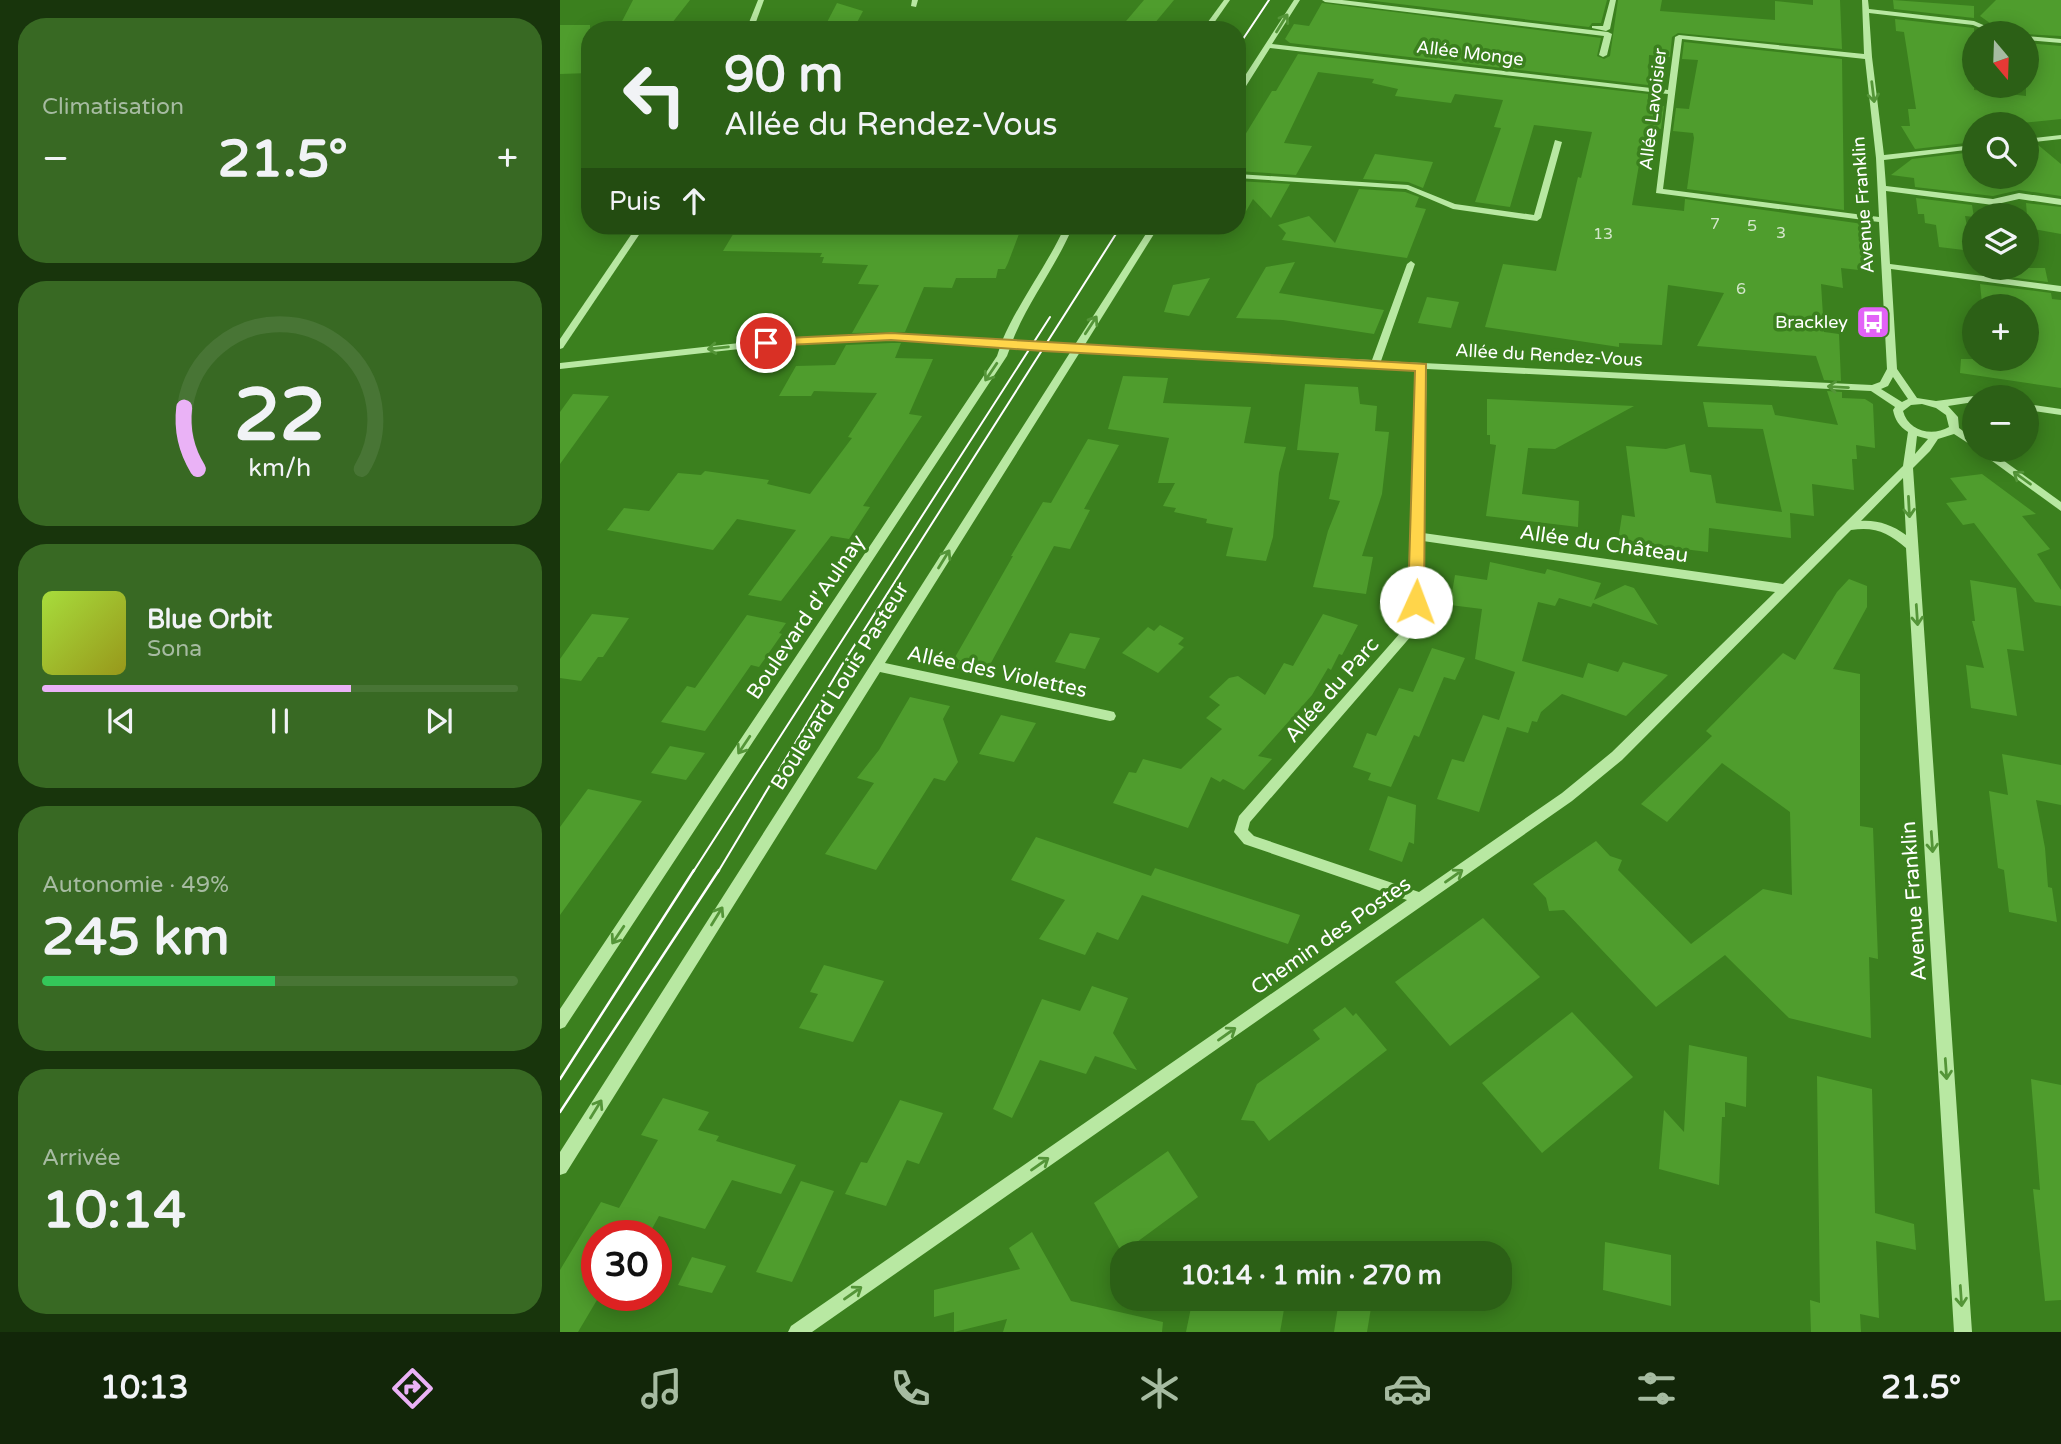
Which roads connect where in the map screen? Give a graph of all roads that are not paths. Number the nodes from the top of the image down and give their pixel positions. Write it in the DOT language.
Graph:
graph roads {
  1 [pos="761,0"];
  2 [pos="1227,0"];
  3 [pos="1297,0"];
  4 [pos="1325,0"];
  5 [pos="1358,0"];
  6 [pos="1614,0"];
  7 [pos="1865,0"];
  8 [pos="1866,11"];
  9 [pos="753,21"];
  10 [pos="1212,21"];
  11 [pos="1962,22"];
  12 [pos="2039,39"];
  13 [pos="2061,41"];
  14 [pos="1267,46"];
  15 [pos="1603,55"];
  16 [pos="1868,57"];
  17 [pos="1246,80"];
  18 [pos="1670,92"];
  19 [pos="2061,137"];
  20 [pos="2039,140"];
  21 [pos="1558,142"];
  22 [pos="1962,148"];
  23 [pos="1880,158"];
  24 [pos="1246,176"];
  25 [pos="1881,188"];
  26 [pos="2061,202"];
  27 [pos="1883,220"];
  28 [pos="635,235"];
  29 [pos="1066,235"];
  30 [pos="1149,235"];
  31 [pos="1411,264"];
  32 [pos="1888,266"];
  33 [pos="2061,289"];
  34 [pos="1009,344"];
  35 [pos="560,346"];
  36 [pos="1075,349"];
  37 [pos="1376,365"];
  38 [pos="560,366"];
  39 [pos="1422,367"];
  40 [pos="1892,369"];
  41 [pos="1873,388"];
  42 [pos="1914,401"];
  43 [pos="1962,401"];
  44 [pos="1937,404"];
  45 [pos="1901,406"];
  46 [pos="2039,409"];
  47 [pos="2061,412"];
  48 [pos="1954,429"];
  49 [pos="1913,430"];
  50 [pos="1962,435"];
  51 [pos="1935,436"];
  52 [pos="1999,462"];
  53 [pos="1908,466"];
  54 [pos="2061,507"];
  55 [pos="1850,526"];
  56 [pos="1418,536"];
  57 [pos="1912,547"];
  58 [pos="1785,589"];
  59 [pos="876,666"];
  60 [pos="1110,716"];
  61 [pos="1421,899"];
  62 [pos="560,1021"];
  63 [pos="560,1167"];
  64 [pos="797,1332"];
  65 [pos="1963,1332"];
  1 -- 9 [label="street"];
  2 -- 10 [label="street"];
  14 -- 3 [label="street, one-way"];
  4 -- 15 [label="street"];
  5 -- 6 [label="street"];
  7 -- 8 [label="street, Avenue Franklin"];
  8 -- 11 [label="street"];
  8 -- 16 [label="street, Avenue Franklin"];
  12 -- 13 [label="street"];
  14 -- 17 [label="street"];
  14 -- 18 [label="street, Allée Monge"];
  16 -- 18 [label="street, Allée Lavoisier"];
  16 -- 23 [label="street, Avenue Franklin, one-way"];
  18 -- 27 [label="street, Allée Lavoisier"];
  19 -- 20 [label="street"];
  21 -- 24 [label="street"];
  22 -- 23 [label="street"];
  23 -- 25 [label="street, Avenue Franklin"];
  25 -- 26 [label="street"];
  25 -- 27 [label="street, Avenue Franklin"];
  27 -- 32 [label="street, Avenue Franklin"];
  28 -- 35 [label="street"];
  29 -- 34 [label="street, Boulevard d'Aulnay"];
  36 -- 30 [label="street, Boulevard Louis Pasteur, one-way"];
  31 -- 37 [label="street"];
  32 -- 33 [label="street"];
  32 -- 40 [label="street, Avenue Franklin"];
  34 -- 36 [label="street, Allée du Rendez-Vous"];
  34 -- 38 [label="street, Allée du Rendez-Vous, one-way"];
  34 -- 62 [label="street, Boulevard d'Aulnay, one-way"];
  36 -- 37 [label="street, Allée du Rendez-Vous"];
  59 -- 36 [label="street, Boulevard Louis Pasteur, one-way"];
  37 -- 39 [label="street, Allée du Rendez-Vous"];
  41 -- 39 [label="street, Allée du Rendez-Vous, one-way"];
  39 -- 56 [label="street, Allée du Parc"];
  40 -- 41 [label="street"];
  40 -- 42 [label="street"];
  41 -- 45 [label="street"];
  42 -- 44 [label="street"];
  42 -- 45 [label="street"];
  43 -- 44 [label="street"];
  44 -- 48 [label="street"];
  45 -- 49 [label="street"];
  46 -- 47 [label="street"];
  48 -- 50 [label="street"];
  48 -- 51 [label="street"];
  49 -- 51 [label="street"];
  49 -- 53 [label="street, Avenue Franklin"];
  51 -- 53 [label="street"];
  54 -- 52 [label="street, one-way"];
  53 -- 55 [label="street, Chemin des Postes"];
  53 -- 57 [label="street, Avenue Franklin, one-way"];
  55 -- 57 [label="street"];
  55 -- 58 [label="street, Chemin des Postes"];
  56 -- 58 [label="street, Allée du Château"];
  56 -- 61 [label="street, Allée du Parc"];
  57 -- 65 [label="street, Avenue Franklin, one-way"];
  61 -- 58 [label="street, Chemin des Postes, one-way"];
  59 -- 60 [label="street, Allée des Violettes"];
  63 -- 59 [label="street, Boulevard Louis Pasteur, one-way"];
  64 -- 61 [label="street, Chemin des Postes, one-way"];
}
